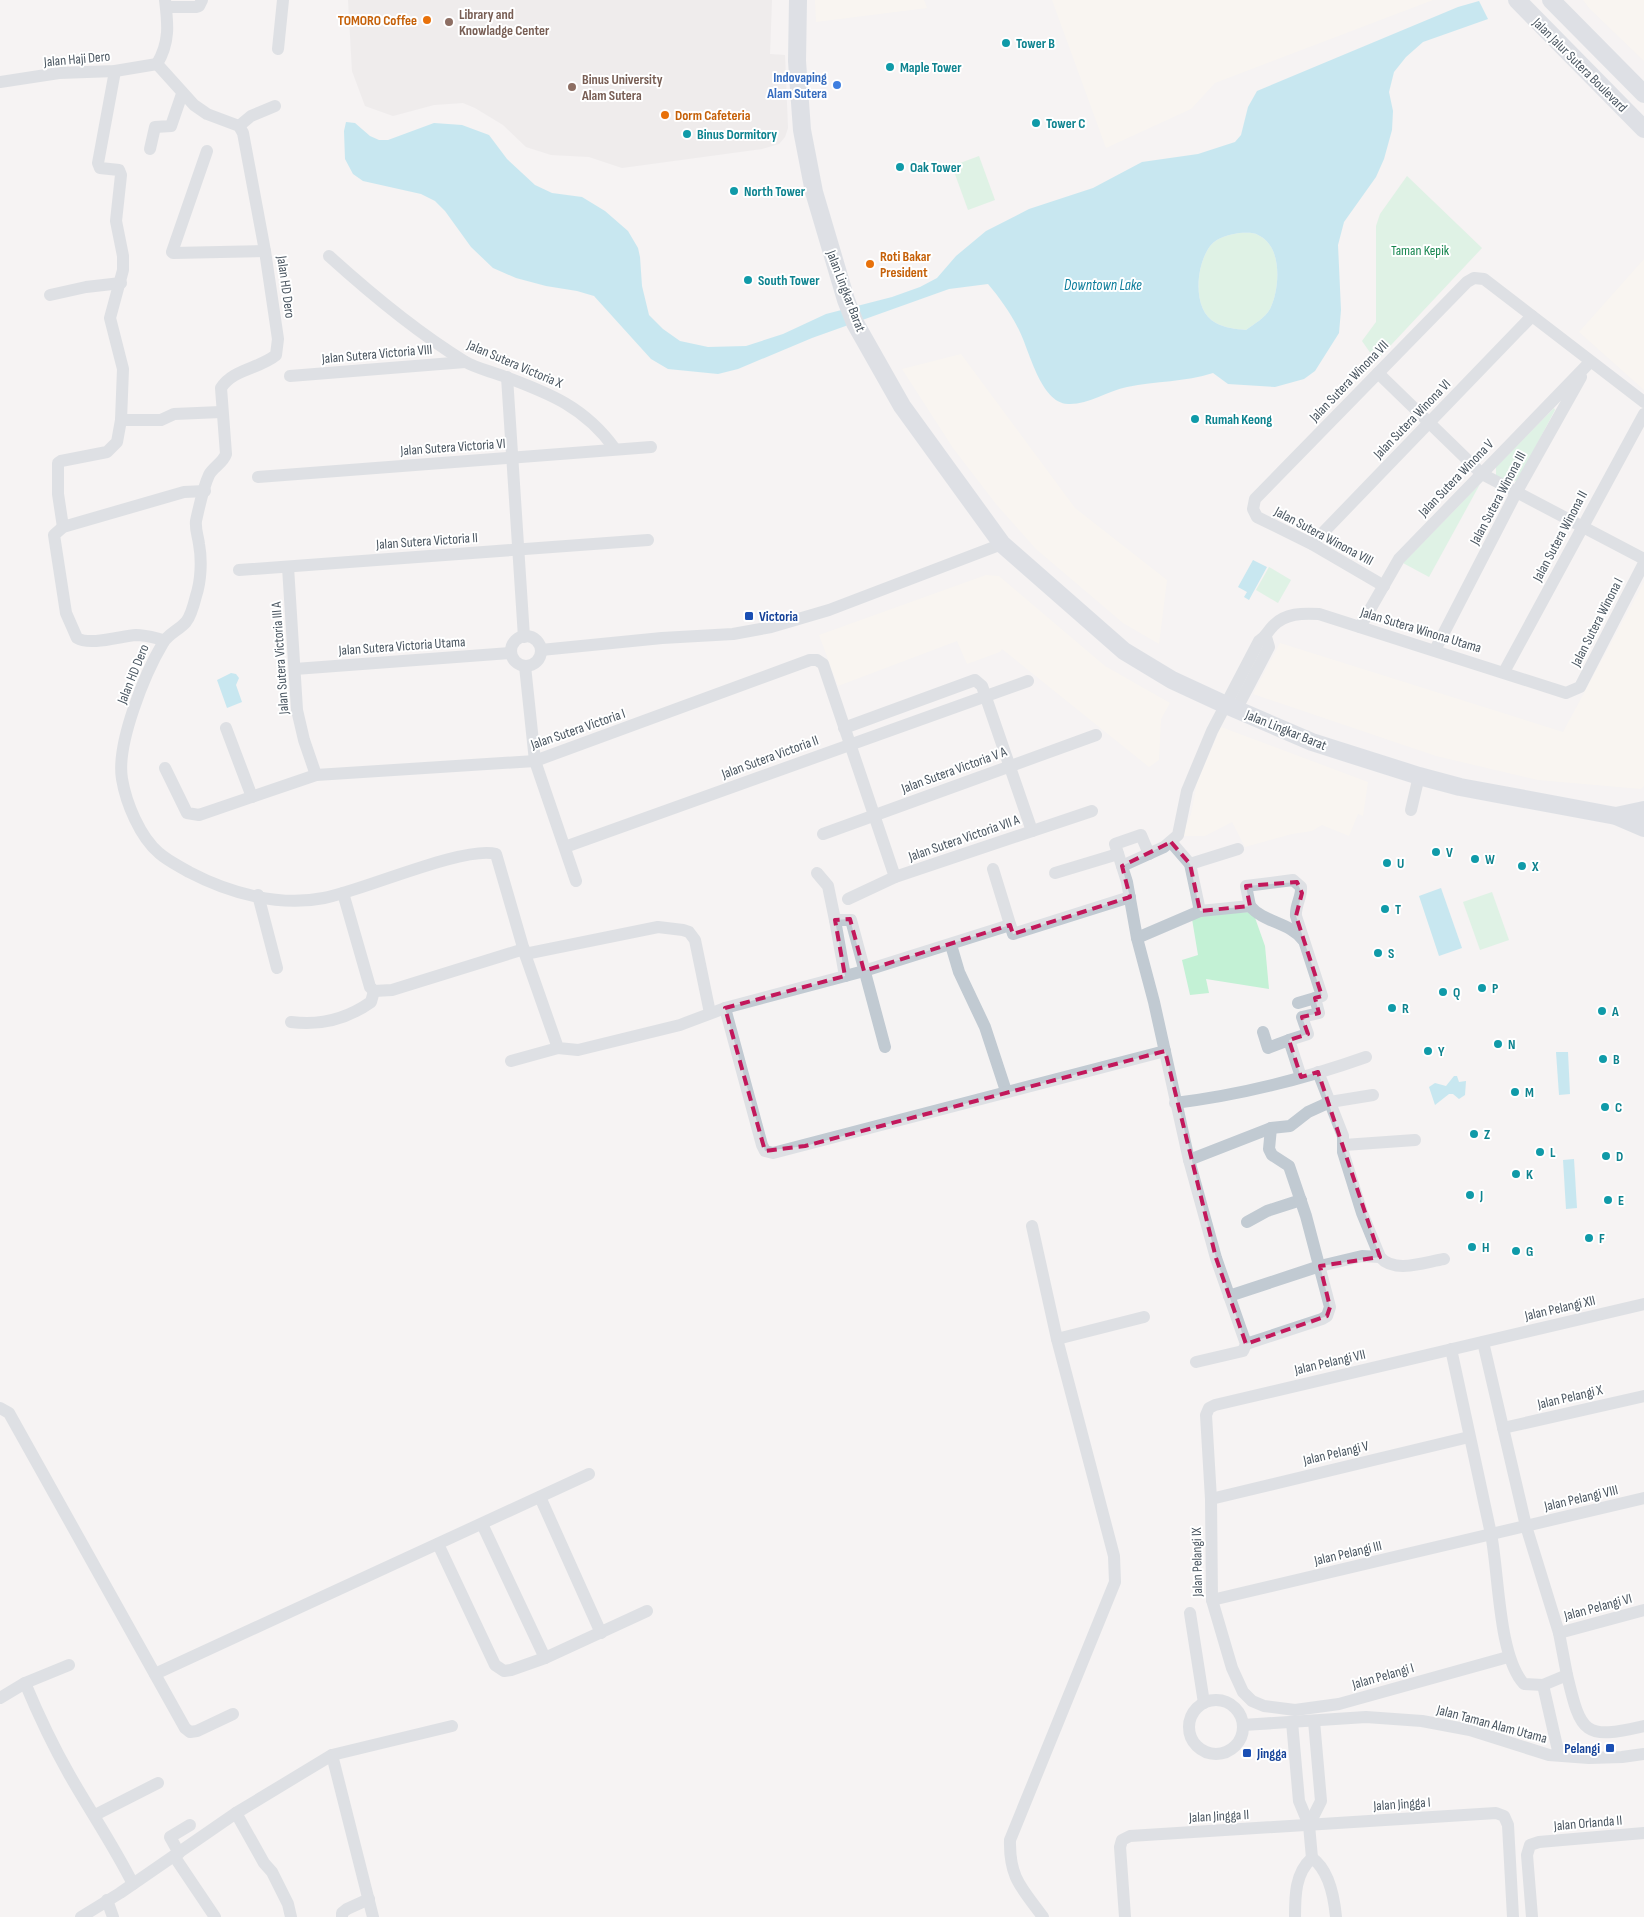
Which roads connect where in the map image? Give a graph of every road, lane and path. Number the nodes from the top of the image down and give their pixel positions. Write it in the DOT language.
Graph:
graph roads {
  1 [pos="202,0"];
  2 [pos="283,0"];
  3 [pos="798,0"];
  4 [pos="1517,0"];
  5 [pos="1552,0"];
  6 [pos="165,3"];
  7 [pos="278,48"];
  8 [pos="157,64"];
  9 [pos="115,71"];
  10 [pos="0,82"];
  11 [pos="182,94"];
  12 [pos="1644,94"];
  13 [pos="275,106"];
  14 [pos="239,126"];
  15 [pos="1644,129"];
  16 [pos="150,149"];
  17 [pos="207,151"];
  18 [pos="265,251"];
  19 [pos="329,256"];
  20 [pos="121,283"];
  21 [pos="50,295"];
  22 [pos="1532,316"];
  23 [pos="465,362"];
  24 [pos="1590,362"];
  25 [pos="1378,373"];
  26 [pos="290,376"];
  27 [pos="507,377"];
  28 [pos="1644,402"];
  29 [pos="222,412"];
  30 [pos="1644,414"];
  31 [pos="121,420"];
  32 [pos="1429,423"];
  33 [pos="651,447"];
  34 [pos="615,449"];
  35 [pos="512,458"];
  36 [pos="1482,474"];
  37 [pos="258,477"];
  38 [pos="205,491"];
  39 [pos="1516,494"];
  40 [pos="1253,509"];
  41 [pos="63,527"];
  42 [pos="1581,527"];
  43 [pos="648,540"];
  44 [pos="1002,544"];
  45 [pos="1312,544"];
  46 [pos="518,549"];
  47 [pos="1644,561"];
  48 [pos="288,567"];
  49 [pos="239,570"];
  50 [pos="1384,586"];
  51 [pos="1360,628"];
  52 [pos="524,637"];
  53 [pos="164,640"];
  54 [pos="541,650"];
  55 [pos="1435,650"];
  56 [pos="511,653"];
  57 [pos="525,666"];
  58 [pos="296,669"];
  59 [pos="1504,672"];
  60 [pos="1028,681"];
  61 [pos="1573,692"];
  62 [pos="986,696"];
  63 [pos="1231,708"];
  64 [pos="226,728"];
  65 [pos="844,728"];
  66 [pos="1096,735"];
  67 [pos="850,744"];
  68 [pos="535,761"];
  69 [pos="1010,766"];
  70 [pos="165,768"];
  71 [pos="316,775"];
  72 [pos="1419,776"];
  73 [pos="252,797"];
  74 [pos="1411,810"];
  75 [pos="1644,810"];
  76 [pos="1092,811"];
  77 [pos="874,816"];
  78 [pos="1616,816"];
  79 [pos="1644,828"];
  80 [pos="1032,831"];
  81 [pos="822,834"];
  82 [pos="1171,842"];
  83 [pos="565,847"];
  84 [pos="1238,849"];
  85 [pos="1149,854"];
  86 [pos="1120,860"];
  87 [pos="1190,864"];
  88 [pos="993,869"];
  89 [pos="817,873"];
  90 [pos="1055,874"];
  91 [pos="895,877"];
  92 [pos="576,881"];
  93 [pos="344,893"];
  94 [pos="258,895"];
  95 [pos="1130,897"];
  96 [pos="848,899"];
  97 [pos="1250,906"];
  98 [pos="1200,911"];
  99 [pos="835,920"];
  100 [pos="1010,925"];
  101 [pos="1137,938"];
  102 [pos="1303,940"];
  103 [pos="951,945"];
  104 [pos="524,951"];
  105 [pos="277,968"];
  106 [pos="864,971"];
  107 [pos="845,976"];
  108 [pos="374,991"];
  109 [pos="1315,998"];
  110 [pos="1298,1003"];
  111 [pos="725,1008"];
  112 [pos="710,1013"];
  113 [pos="291,1022"];
  114 [pos="1263,1032"];
  115 [pos="1289,1040"];
  116 [pos="885,1047"];
  117 [pos="558,1048"];
  118 [pos="1165,1051"];
  119 [pos="1366,1057"];
  120 [pos="512,1062"];
  121 [pos="1318,1072"];
  122 [pos="1301,1077"];
  123 [pos="1006,1091"];
  124 [pos="1373,1095"];
  125 [pos="1330,1102"];
  126 [pos="1175,1103"];
  127 [pos="1271,1128"];
  128 [pos="1415,1140"];
  129 [pos="1344,1145"];
  130 [pos="1189,1160"];
  131 [pos="1301,1200"];
  132 [pos="1247,1222"];
  133 [pos="1032,1226"];
  134 [pos="1380,1256"];
  135 [pos="1444,1259"];
  136 [pos="1320,1266"];
  137 [pos="1229,1296"];
  138 [pos="1644,1304"];
  139 [pos="1144,1317"];
  140 [pos="1057,1339"];
  141 [pos="1483,1342"];
  142 [pos="1246,1344"];
  143 [pos="1451,1348"];
  144 [pos="1196,1362"];
  145 [pos="1644,1396"];
  146 [pos="1215,1405"];
  147 [pos="0,1408"];
  148 [pos="1503,1428"];
  149 [pos="1469,1437"];
  150 [pos="589,1474"];
  151 [pos="540,1496"];
  152 [pos="1211,1498"];
  153 [pos="1644,1498"];
  154 [pos="482,1524"];
  155 [pos="1526,1526"];
  156 [pos="1491,1536"];
  157 [pos="438,1544"];
  158 [pos="1212,1600"];
  159 [pos="1644,1610"];
  160 [pos="647,1611"];
  161 [pos="1190,1613"];
  162 [pos="601,1633"];
  163 [pos="1559,1633"];
  164 [pos="1508,1657"];
  165 [pos="545,1658"];
  166 [pos="69,1665"];
  167 [pos="155,1674"];
  168 [pos="1567,1676"];
  169 [pos="25,1683"];
  170 [pos="1542,1685"];
  171 [pos="0,1698"];
  172 [pos="1204,1703"];
  173 [pos="1264,1706"];
  174 [pos="232,1714"];
  175 [pos="1314,1721"];
  176 [pos="1292,1722"];
  177 [pos="1243,1725"];
  178 [pos="452,1726"];
  179 [pos="1644,1726"];
  180 [pos="1644,1754"];
  181 [pos="332,1755"];
  182 [pos="1559,1755"];
  183 [pos="158,1783"];
  184 [pos="236,1814"];
  185 [pos="95,1815"];
  186 [pos="190,1825"];
  187 [pos="1309,1826"];
  188 [pos="1644,1833"];
  189 [pos="176,1855"];
  190 [pos="1312,1858"];
  191 [pos="133,1884"];
  192 [pos="369,1899"];
  193 [pos="107,1900"];
  194 [pos="81,1917"];
  195 [pos="113,1917"];
  196 [pos="215,1917"];
  197 [pos="291,1917"];
  198 [pos="342,1917"];
  199 [pos="373,1917"];
  200 [pos="1043,1917"];
  201 [pos="1124,1917"];
  202 [pos="1295,1917"];
  203 [pos="1336,1917"];
  204 [pos="1513,1917"];
  205 [pos="1532,1917"];
  1 -- 6 [label="street"];
  2 -- 7 [label="street"];
  3 -- 44 [label="street, Jalan Lingkar Barat"];
  4 -- 15 [label="street, Jalan Jalur Sutera Boulevard"];
  5 -- 12 [label="street, Jalan Jalur Sutera Boulevard"];
  6 -- 8 [label="street"];
  8 -- 9 [label="street, Jalan Haji Dero"];
  8 -- 11 [label="street"];
  9 -- 10 [label="street, Jalan Haji Dero"];
  9 -- 20 [label="street"];
  11 -- 14 [label="street"];
  11 -- 16 [label="street"];
  13 -- 14 [label="street"];
  14 -- 18 [label="street, Jalan HD Dero"];
  17 -- 18 [label="street"];
  18 -- 29 [label="street, Jalan HD Dero"];
  19 -- 23 [label="street, Jalan Sutera Victoria X"];
  20 -- 21 [label="street"];
  20 -- 31 [label="street"];
  22 -- 24 [label="street"];
  22 -- 25 [label="street, Jalan Sutera Winona VII"];
  22 -- 32 [label="street, Jalan Sutera Winona VI"];
  23 -- 26 [label="street, Jalan Sutera Victoria VIII"];
  23 -- 27 [label="street, Jalan Sutera Victoria X"];
  24 -- 28 [label="street"];
  24 -- 36 [label="street, Jalan Sutera Winona V"];
  24 -- 39 [label="street, Jalan Sutera Winona III"];
  25 -- 32 [label="street"];
  25 -- 40 [label="street, Jalan Sutera Winona VII"];
  27 -- 34 [label="street, Jalan Sutera Victoria X"];
  27 -- 35 [label="street"];
  29 -- 31 [label="street"];
  29 -- 38 [label="street, Jalan HD Dero"];
  30 -- 42 [label="street, Jalan Sutera Winona II"];
  31 -- 41 [label="street"];
  32 -- 36 [label="street"];
  32 -- 45 [label="street, Jalan Sutera Winona VI"];
  33 -- 34 [label="street, Jalan Sutera Victoria VI"];
  34 -- 35 [label="street, Jalan Sutera Victoria VI"];
  35 -- 37 [label="street, Jalan Sutera Victoria VI"];
  35 -- 46 [label="street"];
  36 -- 39 [label="street"];
  36 -- 50 [label="street, Jalan Sutera Winona V"];
  38 -- 41 [label="street"];
  38 -- 53 [label="street, Jalan HD Dero"];
  39 -- 42 [label="street"];
  39 -- 55 [label="street, Jalan Sutera Winona III"];
  40 -- 45 [label="street, Jalan Sutera Winona VIII"];
  41 -- 53 [label="street"];
  42 -- 47 [label="street"];
  42 -- 59 [label="street, Jalan Sutera Winona II"];
  43 -- 46 [label="street, Jalan Sutera Victoria II"];
  44 -- 54 [label="street"];
  44 -- 63 [label="street, Jalan Lingkar Barat"];
  45 -- 50 [label="street, Jalan Sutera Winona VIII"];
  46 -- 48 [label="street, Jalan Sutera Victoria II"];
  46 -- 52 [label="street"];
  47 -- 61 [label="street, Jalan Sutera Winona I"];
  48 -- 49 [label="street, Jalan Sutera Victoria II"];
  48 -- 58 [label="street, Jalan Sutera Victoria III A"];
  50 -- 51 [label="street, Jalan Sutera Winona V"];
  51 -- 55 [label="street, Jalan Sutera Winona Utama"];
  51 -- 63 [label="street, Jalan Sutera Winona Utama"];
  52 -- 54 [label="street"];
  52 -- 56 [label="street"];
  53 -- 94 [label="street, Jalan HD Dero"];
  54 -- 57 [label="street"];
  55 -- 59 [label="street, Jalan Sutera Winona Utama"];
  56 -- 57 [label="street"];
  56 -- 58 [label="street, Jalan Sutera Victoria Utama"];
  57 -- 68 [label="street"];
  58 -- 71 [label="street, Jalan Sutera Victoria III A"];
  59 -- 61 [label="street, Jalan Sutera Winona Utama"];
  60 -- 62 [label="street, Jalan Sutera Victoria II"];
  62 -- 65 [label="street"];
  62 -- 67 [label="street, Jalan Sutera Victoria II"];
  62 -- 69 [label="street"];
  63 -- 72 [label="street, Jalan Lingkar Barat"];
  63 -- 82 [label="street, Jalan Sutera Winona Utama"];
  64 -- 73 [label="street"];
  65 -- 67 [label="street"];
  65 -- 68 [label="street, Jalan Sutera Victoria I"];
  66 -- 69 [label="street, Jalan Sutera Victoria V A"];
  67 -- 77 [label="street"];
  67 -- 83 [label="street, Jalan Sutera Victoria II"];
  68 -- 71 [label="street, Jalan Sutera Victoria I"];
  68 -- 83 [label="street"];
  69 -- 77 [label="street, Jalan Sutera Victoria V A"];
  69 -- 80 [label="street"];
  70 -- 73 [label="street, Jalan Sutera Victoria I"];
  71 -- 73 [label="street, Jalan Sutera Victoria I"];
  72 -- 74 [label="street"];
  72 -- 78 [label="street, Jalan Lingkar Barat"];
  75 -- 78 [label="street, Jalan Lingkar Barat"];
  76 -- 80 [label="street, Jalan Sutera Victoria VII A"];
  77 -- 81 [label="street, Jalan Sutera Victoria V A"];
  77 -- 91 [label="street"];
  78 -- 79 [label="street, Jalan Lingkar Barat"];
  80 -- 91 [label="street, Jalan Sutera Victoria VII A"];
  82 -- 85 [label="street"];
  82 -- 87 [label="street"];
  83 -- 92 [label="street"];
  84 -- 87 [label="street"];
  85 -- 86 [label="street"];
  85 -- 86 [label="street"];
  86 -- 90 [label="street"];
  86 -- 95 [label="street"];
  87 -- 98 [label="street"];
  88 -- 100 [label="street"];
  89 -- 99 [label="street"];
  91 -- 96 [label="street, Jalan Sutera Victoria VII A"];
  93 -- 94 [label="street, Jalan HD Dero"];
  93 -- 104 [label="street, Jalan HD Dero"];
  93 -- 108 [label="street"];
  94 -- 105 [label="street"];
  95 -- 100 [label="street"];
  95 -- 101 [label="street"];
  97 -- 98 [label="street"];
  97 -- 102 [label="street"];
  97 -- 102 [label="street"];
  98 -- 101 [label="street"];
  99 -- 106 [label="street"];
  99 -- 107 [label="street"];
  100 -- 103 [label="street"];
  101 -- 118 [label="street"];
  102 -- 109 [label="street"];
  103 -- 106 [label="street"];
  103 -- 123 [label="street"];
  104 -- 108 [label="street"];
  104 -- 112 [label="street"];
  104 -- 117 [label="street"];
  106 -- 107 [label="street"];
  106 -- 116 [label="street"];
  107 -- 111 [label="street"];
  108 -- 113 [label="street"];
  109 -- 110 [label="street"];
  109 -- 115 [label="street"];
  111 -- 112 [label="street"];
  111 -- 123 [label="street"];
  112 -- 117 [label="street"];
  114 -- 115 [label="street"];
  115 -- 122 [label="street"];
  117 -- 120 [label="street"];
  118 -- 123 [label="street"];
  118 -- 126 [label="street"];
  119 -- 121 [label="street"];
  121 -- 122 [label="street"];
  121 -- 125 [label="street"];
  122 -- 126 [label="street"];
  124 -- 125 [label="street"];
  125 -- 127 [label="street"];
  125 -- 129 [label="street"];
  126 -- 130 [label="street"];
  127 -- 130 [label="street"];
  127 -- 131 [label="street"];
  128 -- 129 [label="street"];
  129 -- 134 [label="street"];
  130 -- 137 [label="street"];
  131 -- 132 [label="street"];
  131 -- 136 [label="street"];
  133 -- 140 [label="street"];
  134 -- 135 [label="street"];
  134 -- 136 [label="street"];
  136 -- 137 [label="street"];
  136 -- 142 [label="street"];
  137 -- 142 [label="street"];
  138 -- 141 [label="street, Jalan Pelangi XII"];
  139 -- 140 [label="street"];
  140 -- 200 [label="street"];
  141 -- 143 [label="street, Jalan Pelangi XII"];
  141 -- 148 [label="street"];
  142 -- 144 [label="street"];
  143 -- 146 [label="street, Jalan Pelangi VII"];
  143 -- 149 [label="street"];
  145 -- 148 [label="street, Jalan Pelangi X"];
  146 -- 152 [label="street, Jalan Pelangi IX"];
  147 -- 167 [label="street"];
  148 -- 155 [label="street"];
  149 -- 152 [label="street, Jalan Pelangi V"];
  149 -- 156 [label="street"];
  150 -- 151 [label="street"];
  151 -- 154 [label="street"];
  151 -- 162 [label="street"];
  152 -- 158 [label="street, Jalan Pelangi IX"];
  153 -- 155 [label="street, Jalan Pelangi VIII"];
  154 -- 157 [label="street"];
  154 -- 165 [label="street"];
  155 -- 156 [label="street, Jalan Pelangi VIII"];
  155 -- 163 [label="street"];
  156 -- 158 [label="street, Jalan Pelangi III"];
  156 -- 164 [label="street"];
  157 -- 165 [label="street"];
  157 -- 167 [label="street"];
  158 -- 173 [label="street, Jalan Pelangi IX"];
  159 -- 163 [label="street, Jalan Pelangi VI"];
  160 -- 162 [label="street"];
  161 -- 172 [label="street"];
  162 -- 165 [label="street"];
  163 -- 168 [label="street"];
  164 -- 170 [label="street"];
  164 -- 173 [label="street, Jalan Pelangi I"];
  166 -- 169 [label="street"];
  167 -- 174 [label="street"];
  168 -- 170 [label="street"];
  168 -- 179 [label="street"];
  169 -- 171 [label="street"];
  169 -- 185 [label="street"];
  170 -- 182 [label="street"];
  172 -- 177 [label="street"];
  172 -- 177 [label="street"];
  175 -- 176 [label="street, Jalan Taman Alam Utama"];
  175 -- 182 [label="street, Jalan Taman Alam Utama"];
  175 -- 187 [label="street"];
  176 -- 177 [label="street, Jalan Taman Alam Utama"];
  176 -- 187 [label="street"];
  178 -- 181 [label="street"];
  180 -- 182 [label="street, Jalan Taman Alam Utama"];
  181 -- 184 [label="street"];
  181 -- 192 [label="street"];
  183 -- 185 [label="street"];
  184 -- 189 [label="street"];
  184 -- 197 [label="street"];
  185 -- 191 [label="street"];
  186 -- 189 [label="street"];
  187 -- 190 [label="street"];
  187 -- 201 [label="street, Jalan Jingga II"];
  187 -- 204 [label="street, Jalan Jingga I"];
  188 -- 205 [label="street, Jalan Orlanda II"];
  189 -- 191 [label="street"];
  189 -- 196 [label="street"];
  190 -- 202 [label="street"];
  190 -- 203 [label="street"];
  191 -- 193 [label="street"];
  192 -- 198 [label="street"];
  192 -- 199 [label="street"];
  193 -- 194 [label="street"];
  193 -- 195 [label="street"];
}
